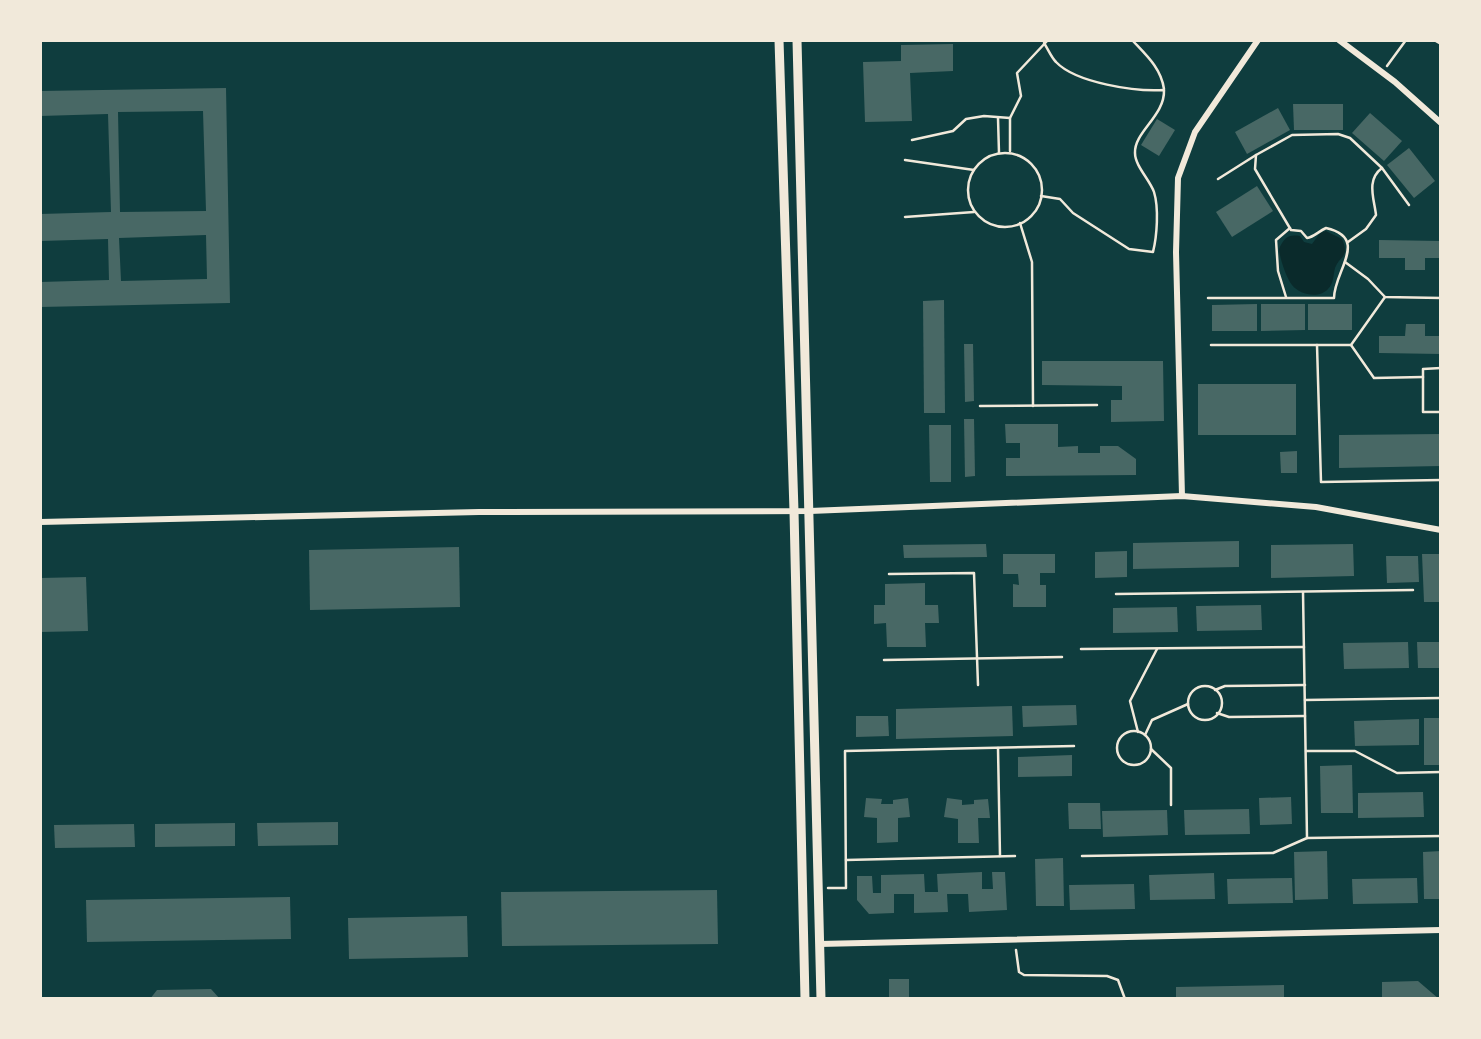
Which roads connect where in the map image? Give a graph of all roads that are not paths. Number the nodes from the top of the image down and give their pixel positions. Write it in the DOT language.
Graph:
graph roads {
  1 [pos="779,40"];
  2 [pos="797,40"];
  3 [pos="1258,40"];
  4 [pos="1339,40"];
  5 [pos="1441,123"];
  6 [pos="1182,495"];
  7 [pos="794,511"];
  8 [pos="810,511"];
  9 [pos="40,522"];
  10 [pos="1441,530"];
  11 [pos="1441,930"];
  12 [pos="819,944"];
  13 [pos="805,999"];
  14 [pos="821,999"];
  1 -- 7 [label="main road"];
  2 -- 8 [label="main road"];
  3 -- 6 [label="street"];
  4 -- 5 [label="street"];
  6 -- 8 [label="street"];
  6 -- 10 [label="street"];
  7 -- 8 [label="street"];
  7 -- 9 [label="street"];
  7 -- 13 [label="main road"];
  8 -- 12 [label="main road"];
  11 -- 12 [label="street"];
  12 -- 14 [label="main road"];
}
